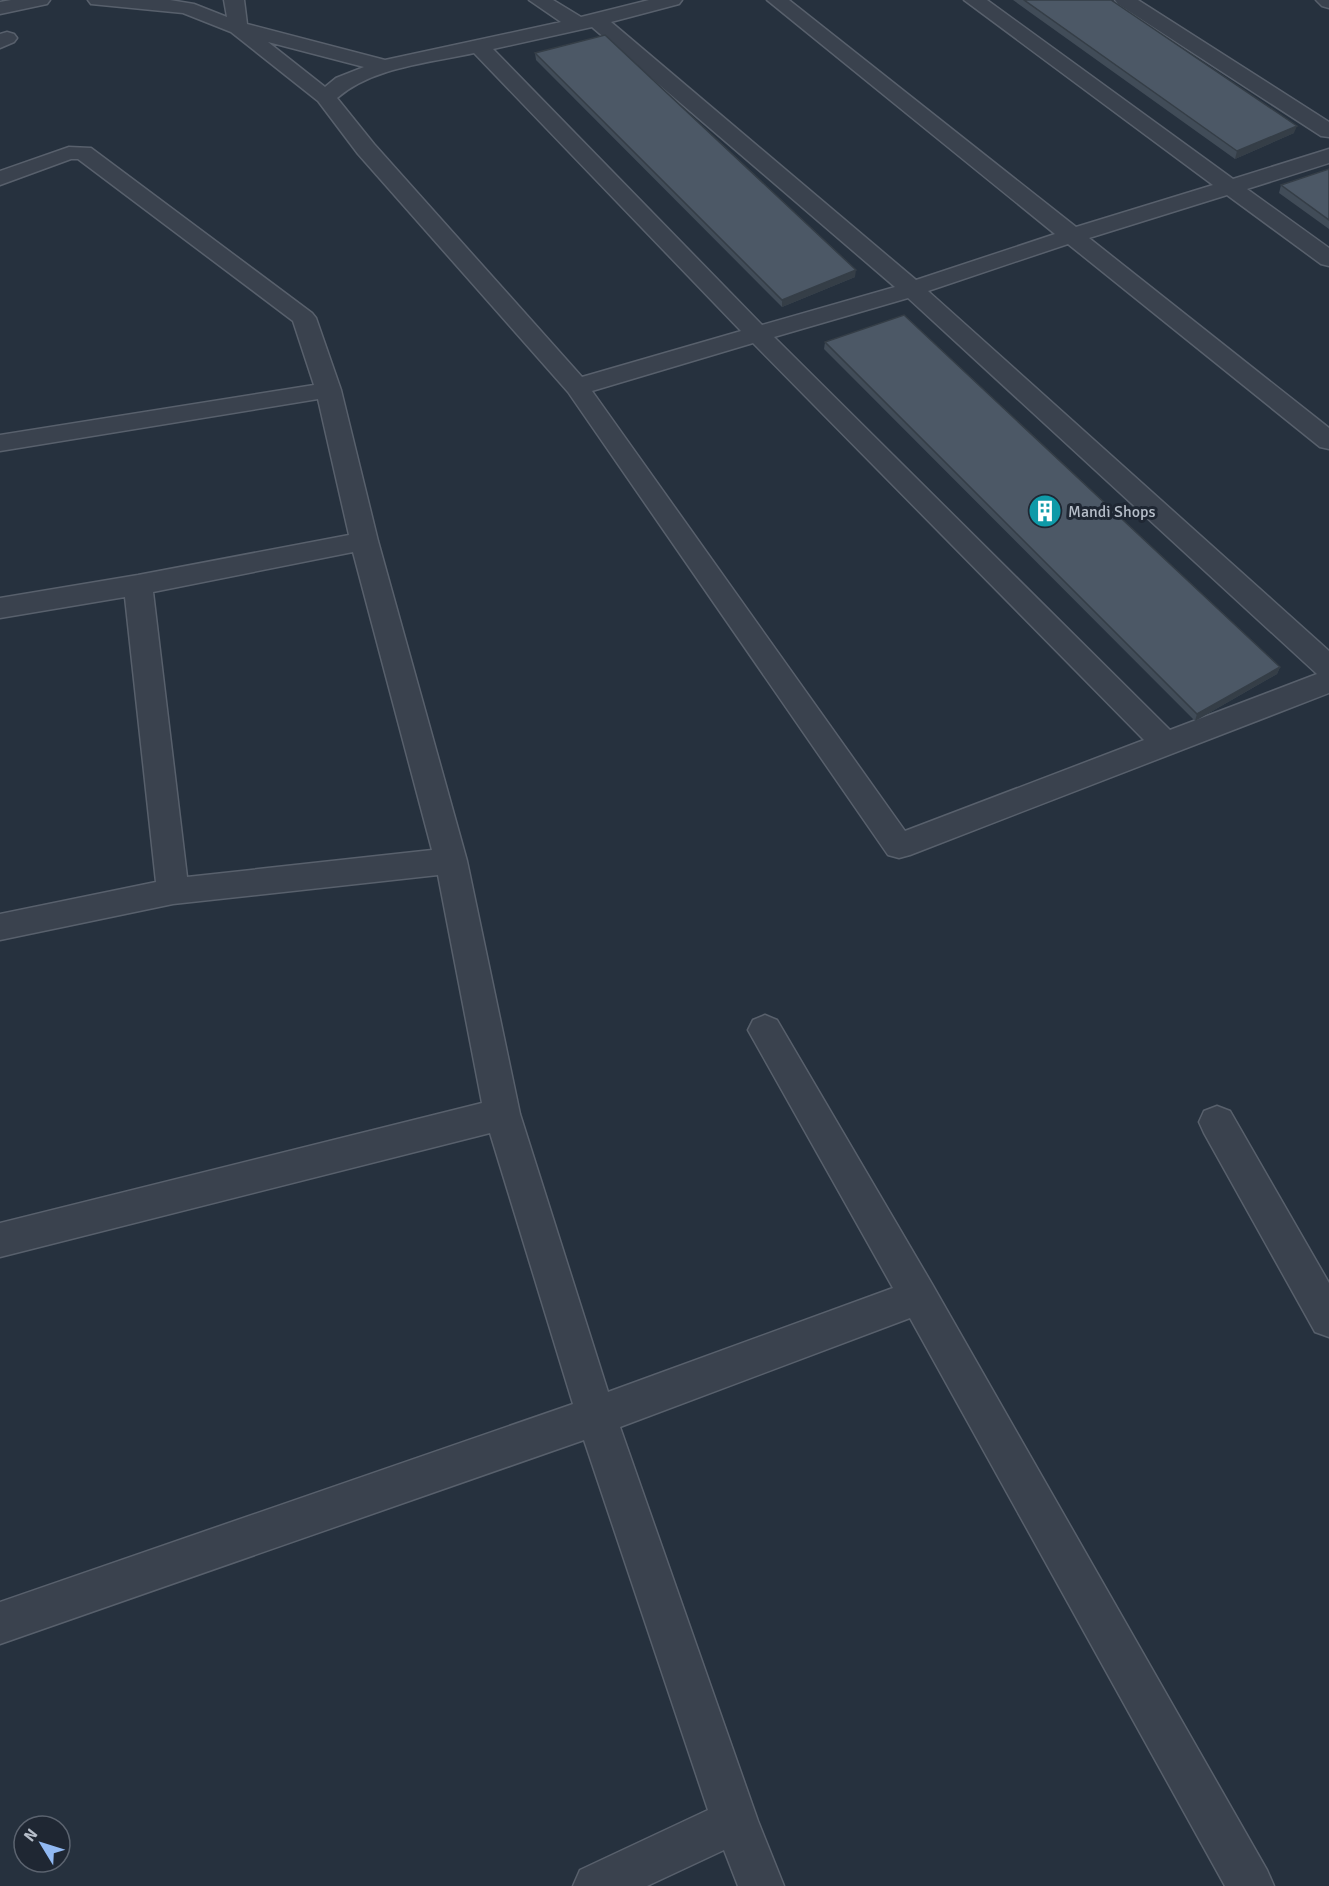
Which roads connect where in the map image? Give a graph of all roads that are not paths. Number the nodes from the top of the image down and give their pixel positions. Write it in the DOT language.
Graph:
graph roads {
  1 [pos="40,0"];
  2 [pos="98,0"];
  3 [pos="234,0"];
  4 [pos="539,0"];
  5 [pos="672,0"];
  6 [pos="777,0"];
  7 [pos="974,0"];
  8 [pos="1125,0"];
  9 [pos="633,4"];
  10 [pos="0,8"];
  11 [pos="587,22"];
  12 [pos="238,28"];
  13 [pos="478,45"];
  14 [pos="385,66"];
  15 [pos="325,97"];
  16 [pos="1329,131"];
  17 [pos="1329,156"];
  18 [pos="0,178"];
  19 [pos="1228,187"];
  20 [pos="1074,235"];
  21 [pos="1329,259"];
  22 [pos="912,289"];
  23 [pos="756,333"];
  24 [pos="577,387"];
  25 [pos="328,390"];
  26 [pos="1329,441"];
  27 [pos="0,443"];
  28 [pos="364,541"];
  29 [pos="138,585"];
  30 [pos="0,608"];
  31 [pos="1329,668"];
  32 [pos="1329,681"];
  33 [pos="1165,743"];
  34 [pos="451,861"];
  35 [pos="173,891"];
  36 [pos="0,927"];
  37 [pos="765,1030"];
  38 [pos="502,1114"];
  39 [pos="1217,1122"];
  40 [pos="0,1240"];
  41 [pos="919,1297"];
  42 [pos="1329,1319"];
  43 [pos="596,1416"];
  44 [pos="0,1623"];
  45 [pos="735,1821"];
  46 [pos="596,1886"];
  47 [pos="761,1886"];
  48 [pos="1251,1886"];
  1 -- 10 [label="street"];
  2 -- 12 [label="street"];
  3 -- 12 [label="street"];
  4 -- 11 [label="street"];
  5 -- 9 [label="street"];
  6 -- 20 [label="street"];
  7 -- 19 [label="street"];
  8 -- 16 [label="street"];
  9 -- 11 [label="street"];
  11 -- 13 [label="street"];
  11 -- 22 [label="street"];
  12 -- 14 [label="street"];
  12 -- 15 [label="street"];
  13 -- 14 [label="street"];
  13 -- 23 [label="street"];
  14 -- 15 [label="street"];
  15 -- 24 [label="street"];
  17 -- 19 [label="street"];
  18 -- 25 [label="street"];
  19 -- 20 [label="street"];
  19 -- 21 [label="street"];
  20 -- 22 [label="street"];
  20 -- 26 [label="street"];
  22 -- 23 [label="street"];
  22 -- 31 [label="street"];
  23 -- 24 [label="street"];
  23 -- 33 [label="street"];
  24 -- 33 [label="street"];
  25 -- 27 [label="street"];
  25 -- 28 [label="street"];
  28 -- 29 [label="street"];
  28 -- 34 [label="street"];
  29 -- 30 [label="street"];
  29 -- 35 [label="street"];
  32 -- 33 [label="street"];
  34 -- 35 [label="street"];
  34 -- 38 [label="street"];
  35 -- 36 [label="street"];
  37 -- 41 [label="street"];
  38 -- 40 [label="street"];
  38 -- 43 [label="street"];
  39 -- 42 [label="street"];
  41 -- 43 [label="street"];
  41 -- 48 [label="street"];
  43 -- 44 [label="street"];
  43 -- 45 [label="street"];
  45 -- 46 [label="street"];
  45 -- 47 [label="street"];
}
